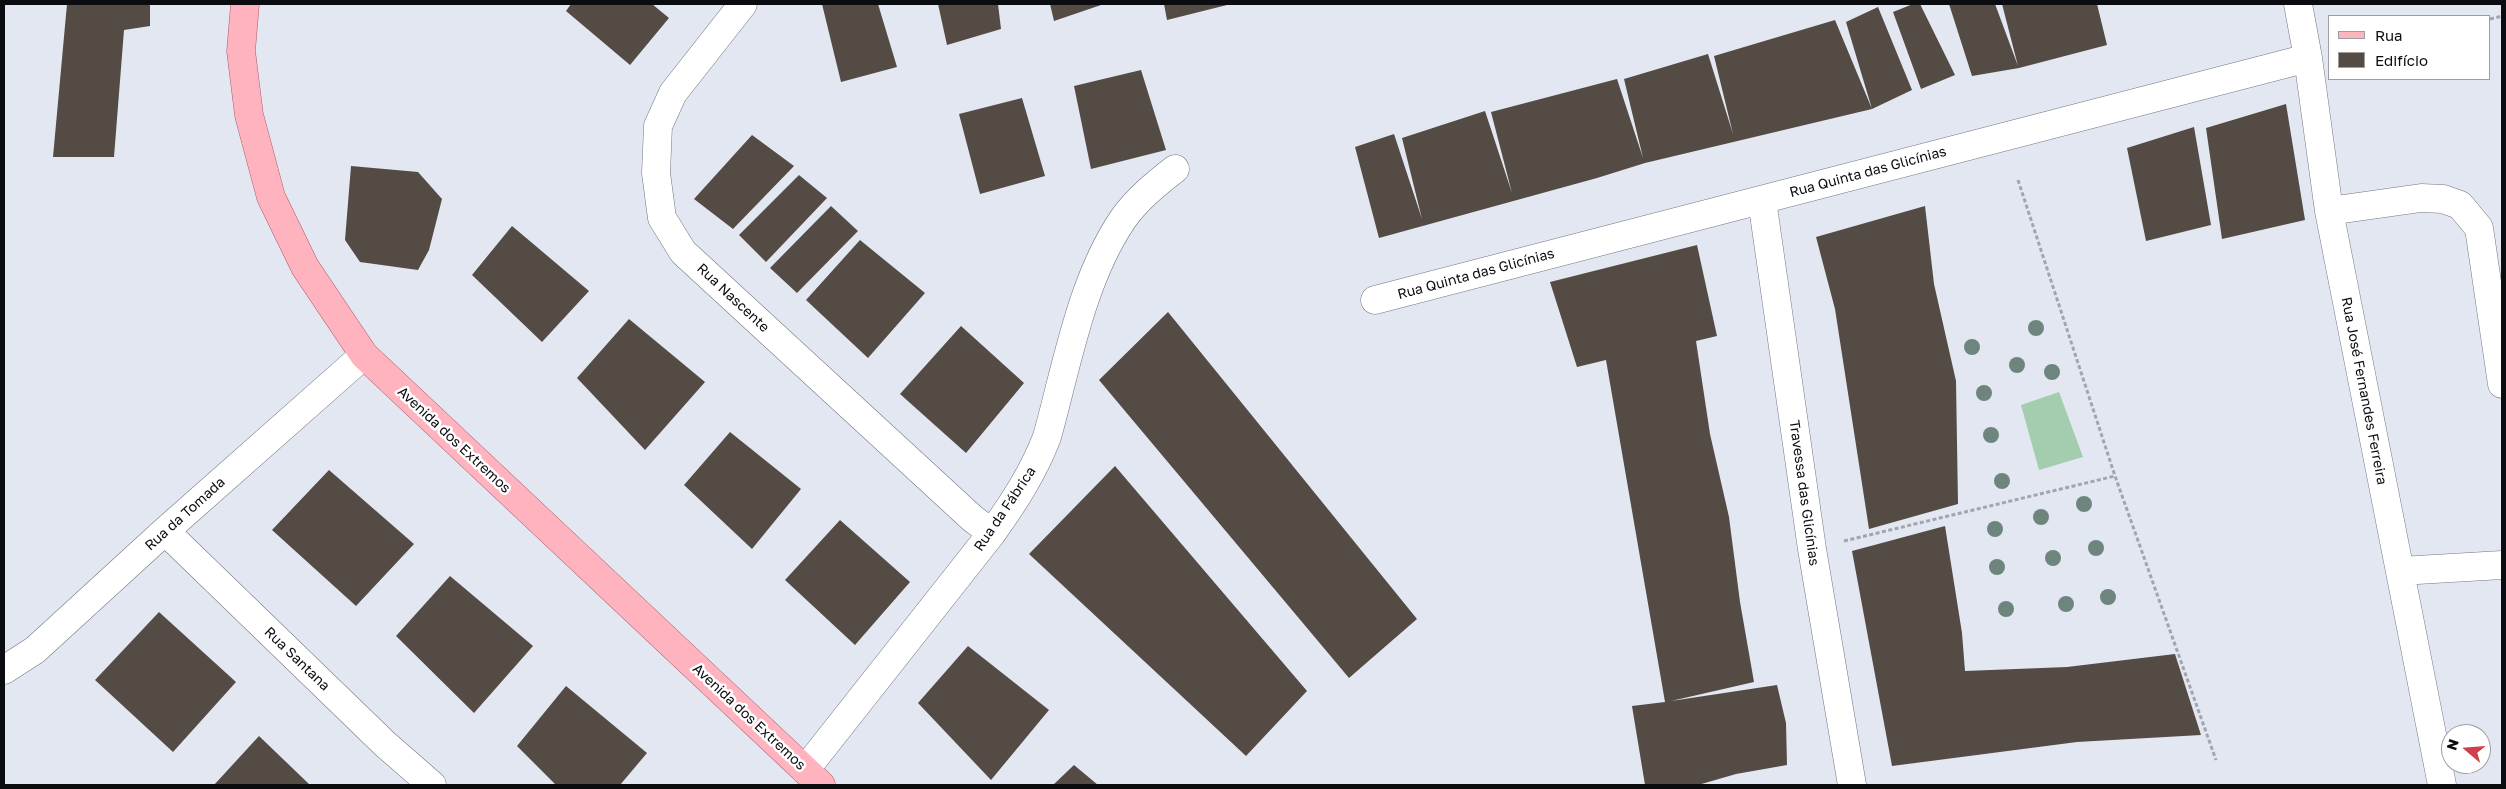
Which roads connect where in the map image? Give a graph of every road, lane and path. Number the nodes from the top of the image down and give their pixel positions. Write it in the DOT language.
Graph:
graph roads {
  1 [pos="245,4"];
  2 [pos="743,4"];
  3 [pos="2298,4"];
  4 [pos="2308,58"];
  5 [pos="1175,169"];
  6 [pos="2018,180"];
  7 [pos="1762,200"];
  8 [pos="2329,211"];
  9 [pos="1375,300"];
  10 [pos="364,355"];
  11 [pos="2502,384"];
  12 [pos="2115,476"];
  13 [pos="165,531"];
  14 [pos="992,533"];
  15 [pos="1812,549"];
  16 [pos="2502,565"];
  17 [pos="2400,571"];
  18 [pos="4,670"];
  19 [pos="2216,760"];
  20 [pos="813,777"];
  21 [pos="432,785"];
  22 [pos="1852,785"];
  23 [pos="2442,785"];
  1 -- 10 [label="main road, Avenida dos Extremos"];
  2 -- 14 [label="street, Rua Nascente"];
  3 -- 4 [label="street"];
  4 -- 7 [label="street, Rua Quinta das Glicínias"];
  4 -- 8 [label="street, Rua José Fernandes Ferreira"];
  5 -- 14 [label="street, Rua da Fábrica"];
  6 -- 12 [label="path"];
  7 -- 9 [label="street, Rua Quinta das Glicínias"];
  7 -- 15 [label="street, Travessa das Glicínias"];
  8 -- 11 [label="street"];
  8 -- 17 [label="street, Rua José Fernandes Ferreira"];
  10 -- 13 [label="street, Rua da Tomada"];
  10 -- 20 [label="main road, Avenida dos Extremos"];
  12 -- 15 [label="path"];
  12 -- 19 [label="path"];
  13 -- 18 [label="street, Rua da Tomada"];
  13 -- 21 [label="street, Rua Santana"];
  14 -- 20 [label="street, Rua da Fábrica"];
  15 -- 22 [label="street, Travessa das Glicínias"];
  16 -- 17 [label="street"];
  17 -- 23 [label="street, Rua José Fernandes Ferreira"];
}
